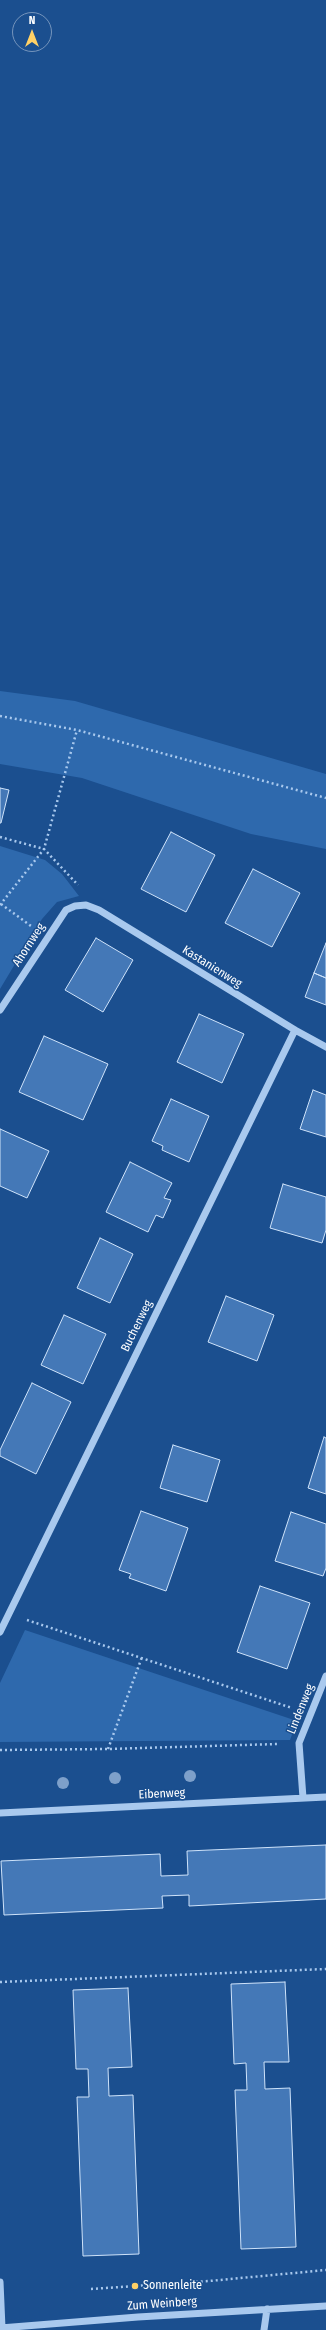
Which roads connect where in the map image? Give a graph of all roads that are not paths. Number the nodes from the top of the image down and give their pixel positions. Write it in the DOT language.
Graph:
graph roads {
  1 [pos="86,905"];
  2 [pos="0,1010"];
  3 [pos="295,1030"];
  4 [pos="326,1047"];
  5 [pos="0,1632"];
  6 [pos="326,1676"];
  7 [pos="326,1797"];
  8 [pos="303,1798"];
  9 [pos="0,1813"];
  10 [pos="0,2282"];
  11 [pos="326,2306"];
  12 [pos="267,2309"];
  13 [pos="326,2309"];
  14 [pos="1,2328"];
  15 [pos="264,2330"];
  1 -- 2 [label="street, Ahornweg"];
  1 -- 3 [label="street, Kastanienweg"];
  3 -- 4 [label="street, Kastanienweg"];
  3 -- 5 [label="street, Buchenweg"];
  6 -- 8 [label="street, Lindenweg"];
  7 -- 8 [label="street, Eibenweg"];
  8 -- 9 [label="street, Eibenweg"];
  10 -- 14 [label="street"];
  11 -- 12 [label="street, Zum Weinberg"];
  11 -- 13 [label="street"];
  12 -- 14 [label="street, Zum Weinberg"];
  12 -- 15 [label="street"];
}
